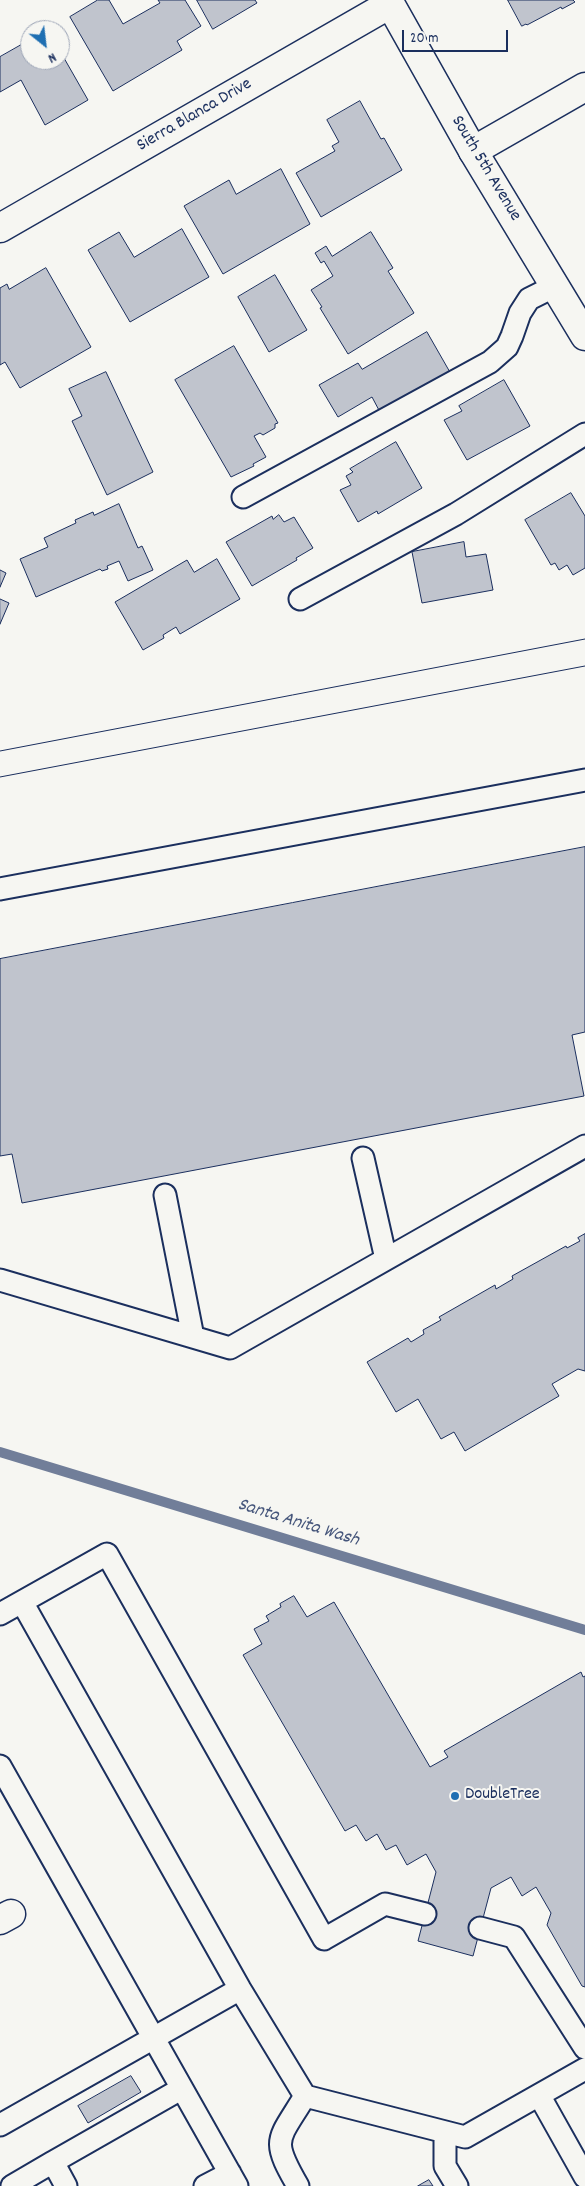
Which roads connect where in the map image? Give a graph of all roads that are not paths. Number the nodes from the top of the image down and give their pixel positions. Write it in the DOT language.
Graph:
graph roads {
  1 [pos="389,2"];
  2 [pos="585,87"];
  3 [pos="473,151"];
  4 [pos="0,228"];
  5 [pos="556,286"];
  6 [pos="585,336"];
  7 [pos="585,434"];
  8 [pos="243,497"];
  9 [pos="300,599"];
  10 [pos="585,780"];
  11 [pos="0,889"];
  12 [pos="585,1146"];
  13 [pos="364,1158"];
  14 [pos="165,1195"];
  15 [pos="386,1259"];
  16 [pos="0,1280"];
  17 [pos="193,1338"];
  18 [pos="22,1602"];
  19 [pos="0,1614"];
  20 [pos="0,1766"];
  21 [pos="425,1914"];
  22 [pos="480,1928"];
  23 [pos="240,1989"];
  24 [pos="153,2038"];
  25 [pos="585,2048"];
  26 [pos="585,2069"];
  27 [pos="181,2089"];
  28 [pos="538,2095"];
  29 [pos="305,2096"];
  30 [pos="0,2125"];
  31 [pos="445,2132"];
  32 [pos="53,2162"];
  33 [pos="585,2177"];
  34 [pos="233,2179"];
  35 [pos="12,2186"];
  36 [pos="66,2186"];
  37 [pos="205,2186"];
  38 [pos="298,2186"];
  39 [pos="457,2186"];
  1 -- 3 [label="street, South 5th Avenue"];
  1 -- 4 [label="street, Sierra Blanca Drive"];
  2 -- 3 [label="street"];
  3 -- 5 [label="street, South 5th Avenue"];
  5 -- 6 [label="street, South 5th Avenue"];
  5 -- 8 [label="lane"];
  7 -- 9 [label="lane"];
  10 -- 11 [label="lane"];
  12 -- 15 [label="lane"];
  13 -- 15 [label="lane"];
  14 -- 17 [label="lane"];
  15 -- 17 [label="lane"];
  16 -- 17 [label="lane"];
  18 -- 19 [label="lane"];
  18 -- 21 [label="lane"];
  18 -- 23 [label="lane"];
  20 -- 24 [label="lane"];
  22 -- 25 [label="lane"];
  23 -- 24 [label="lane"];
  23 -- 29 [label="lane"];
  24 -- 27 [label="lane"];
  24 -- 30 [label="lane"];
  26 -- 28 [label="lane"];
  27 -- 32 [label="lane"];
  27 -- 34 [label="lane"];
  28 -- 31 [label="lane"];
  28 -- 33 [label="lane"];
  29 -- 31 [label="lane"];
  29 -- 38 [label="lane"];
  31 -- 39 [label="lane"];
  32 -- 35 [label="lane"];
  32 -- 36 [label="lane"];
  34 -- 37 [label="lane"];
}
